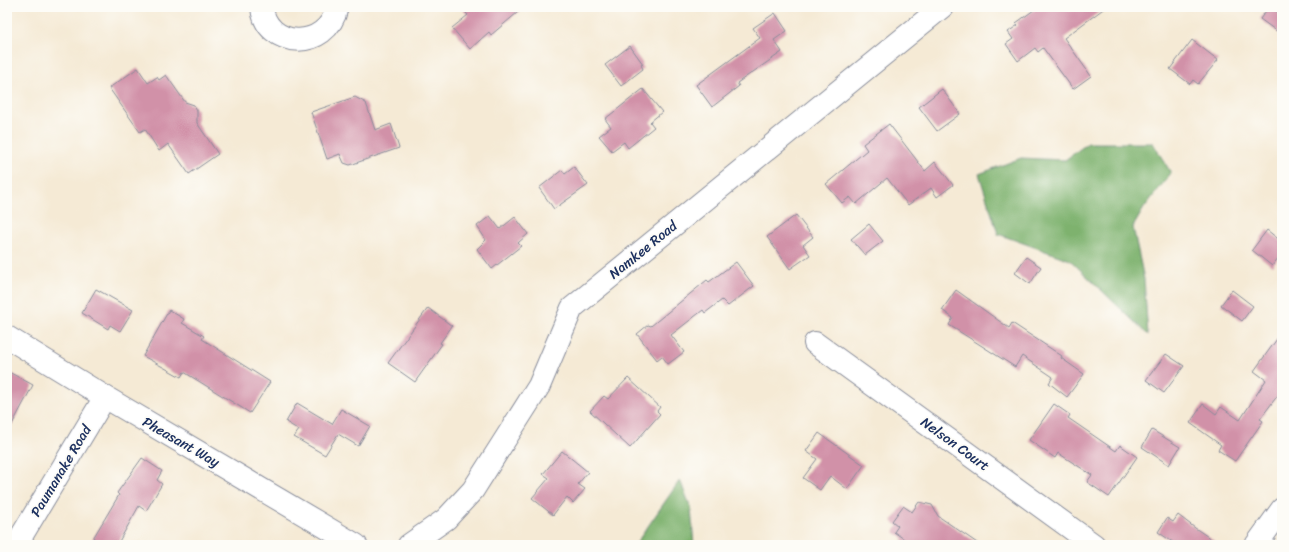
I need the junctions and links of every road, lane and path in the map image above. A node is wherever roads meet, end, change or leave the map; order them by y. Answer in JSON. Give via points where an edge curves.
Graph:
{"nodes":[{"id":1,"x":262,"y":7,"type":"edge"},
{"id":2,"x":337,"y":7,"type":"edge"},
{"id":3,"x":942,"y":7,"type":"edge"},
{"id":4,"x":7,"y":337,"type":"edge"},
{"id":5,"x":815,"y":343,"type":"dead end"},
{"id":6,"x":105,"y":397,"type":"junction"},
{"id":7,"x":1282,"y":509,"type":"edge"},
{"id":8,"x":16,"y":545,"type":"edge"},
{"id":9,"x":356,"y":545,"type":"edge"},
{"id":10,"x":409,"y":545,"type":"edge"},
{"id":11,"x":1094,"y":545,"type":"edge"},
{"id":12,"x":1256,"y":545,"type":"edge"}],
"edges":[{"from":1,"to":2,"type":"street","via":[[267,22],[275,31],[297,40],[309,39],[330,26]]},
{"from":3,"to":10,"type":"street","name":"Namkee Road","via":[[572,308],[539,386],[473,490],[446,519]]},
{"from":4,"to":6,"type":"street","name":"Pheasant Way"},
{"from":5,"to":11,"type":"street","name":"Nelson Court"},
{"from":6,"to":8,"type":"street","name":"Paumanake Road"},
{"from":6,"to":9,"type":"street","name":"Pheasant Way"},
{"from":7,"to":12,"type":"street"}]}
